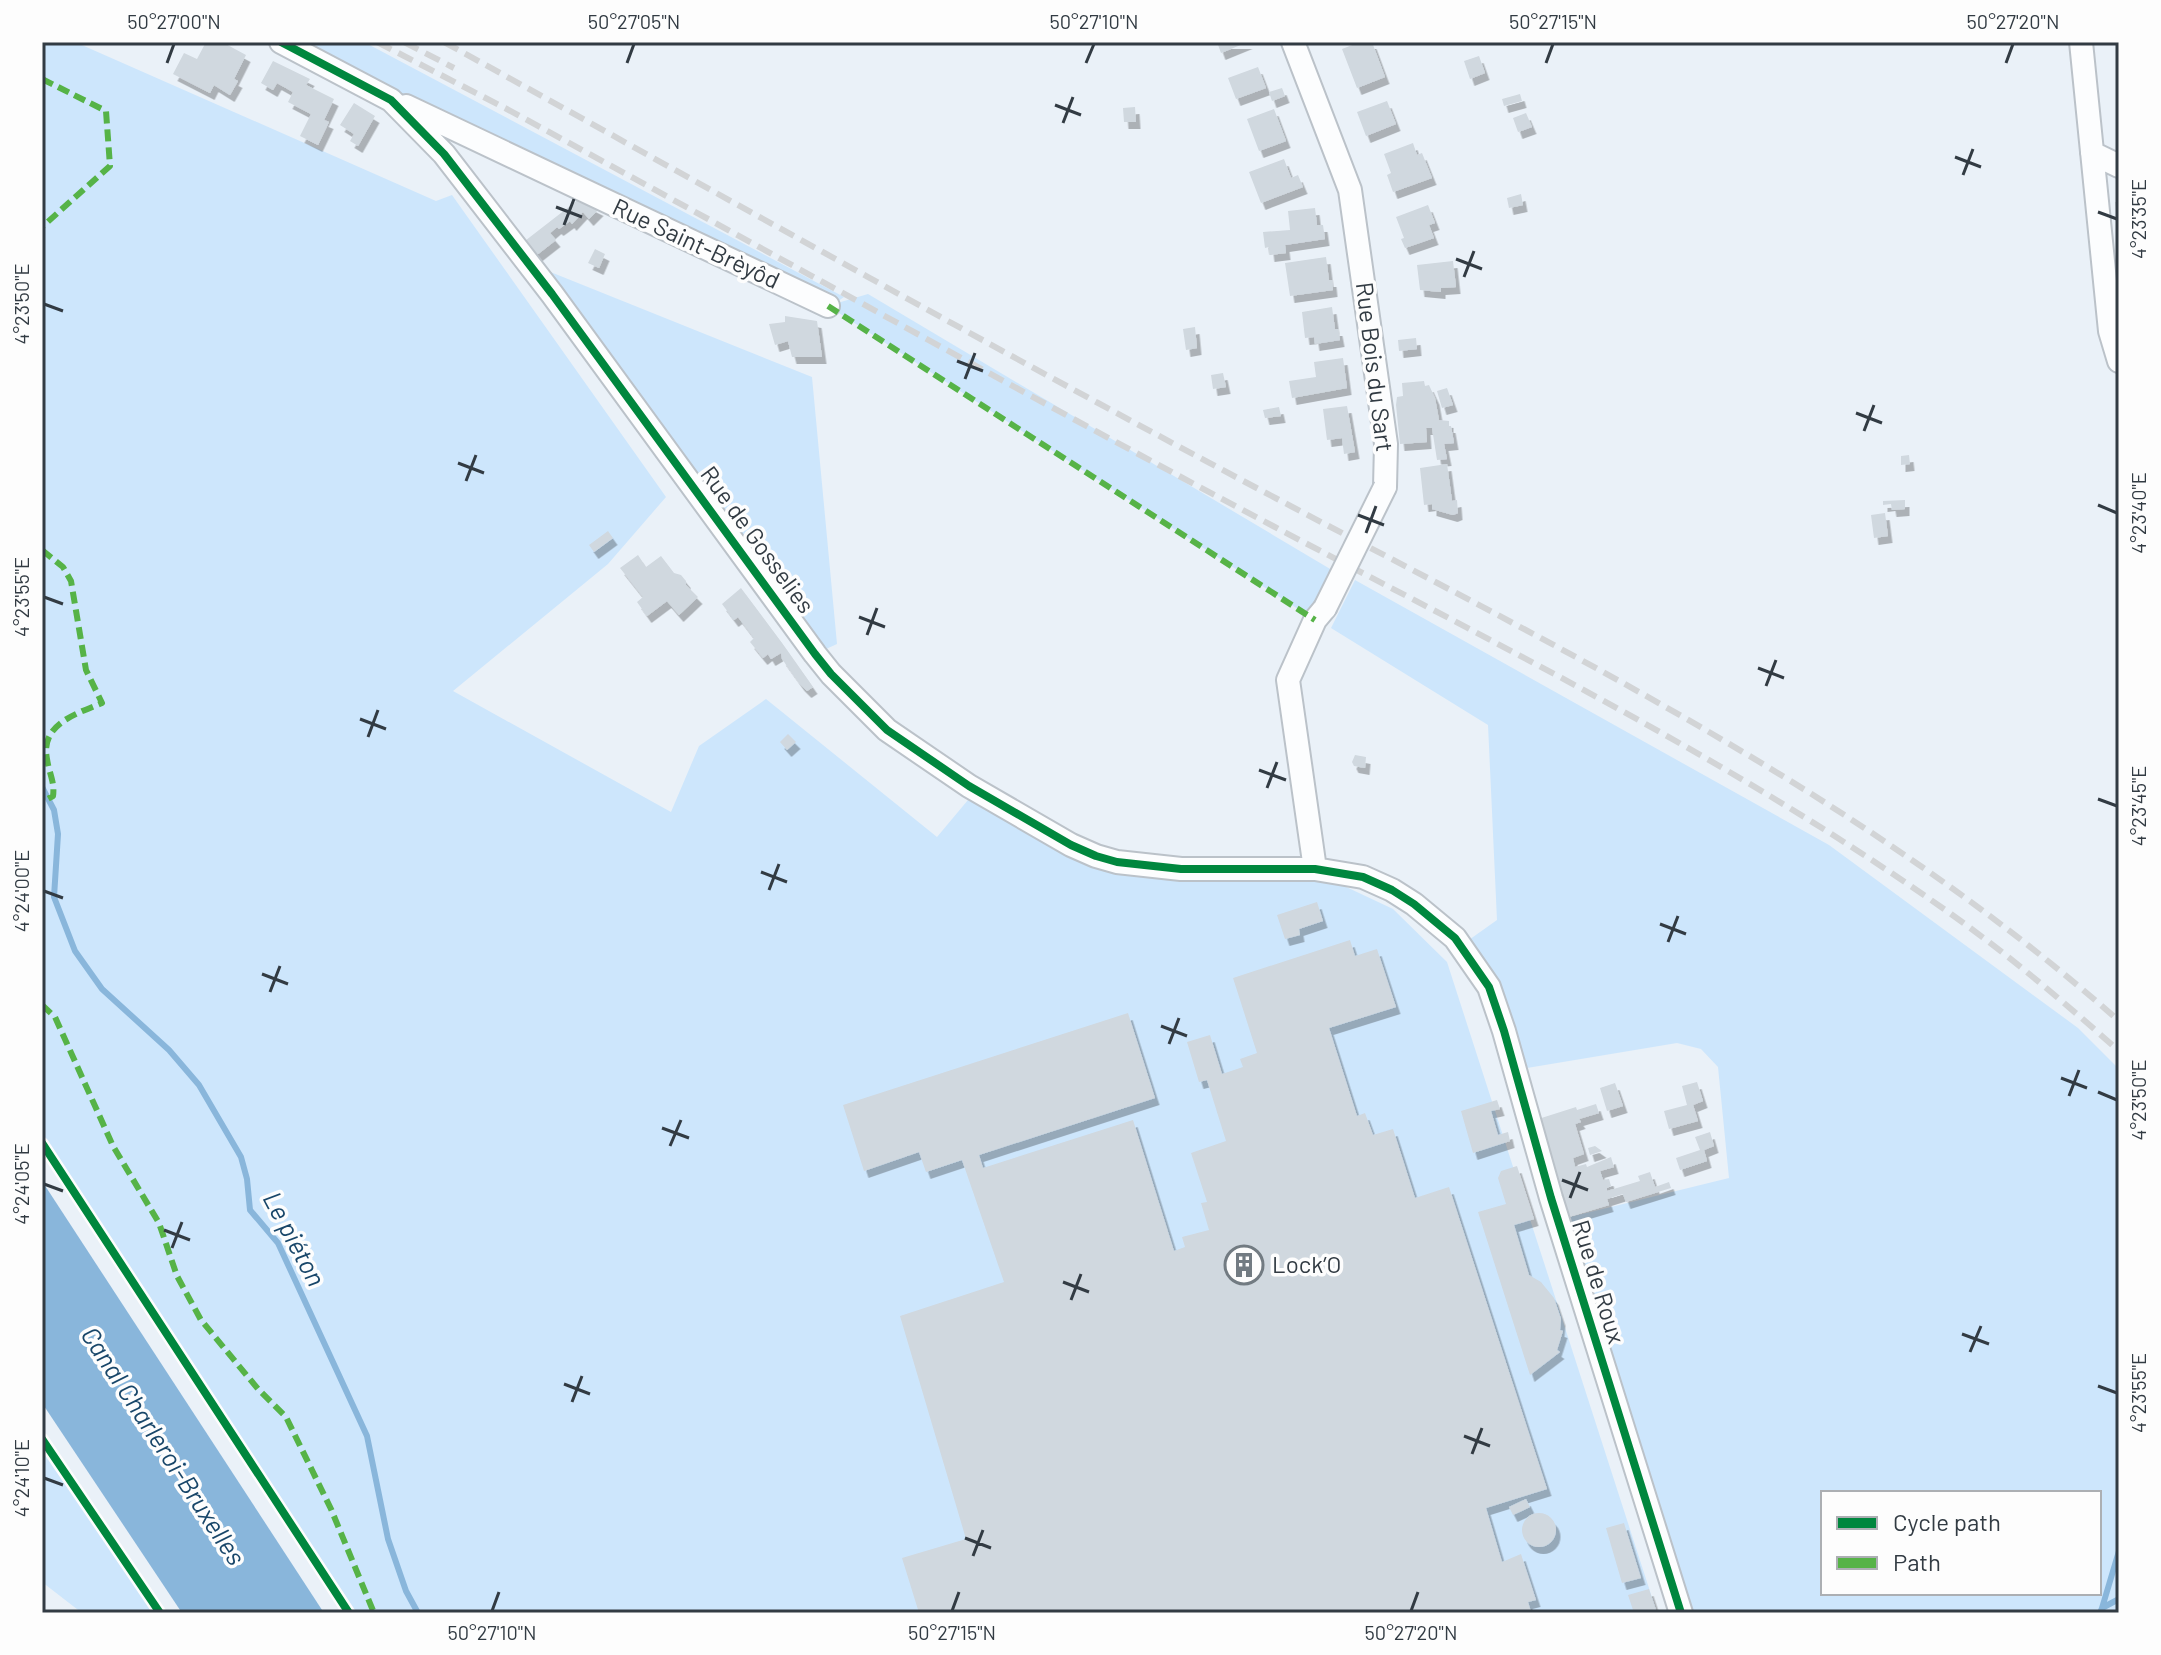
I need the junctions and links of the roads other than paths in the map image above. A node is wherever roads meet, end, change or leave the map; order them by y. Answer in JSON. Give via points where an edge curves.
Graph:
{"nodes":[{"id":1,"x":281,"y":42,"type":"edge"},
{"id":2,"x":1293,"y":42,"type":"edge"},
{"id":3,"x":2081,"y":42,"type":"edge"},
{"id":4,"x":391,"y":100,"type":"junction"},
{"id":5,"x":2092,"y":153,"type":"junction"},
{"id":6,"x":2119,"y":166,"type":"edge"},
{"id":7,"x":828,"y":306,"type":"dead end"},
{"id":8,"x":2119,"y":361,"type":"edge"},
{"id":9,"x":1315,"y":869,"type":"junction"},
{"id":10,"x":1681,"y":1613,"type":"edge"}],
"edges":[{"from":1,"to":4,"type":"street","name":"Rue de Gosselies"},
{"from":2,"to":9,"type":"street","name":"Rue Bois du Sart","bridge":true,"via":[[1350,190],[1386,444],[1385,487],[1288,680]]},
{"from":3,"to":5,"type":"street"},
{"from":4,"to":7,"type":"street","name":"Rue Saint-Brèyôd"},
{"from":4,"to":9,"type":"street","name":"Rue de Gosselies","via":[[469,184],[831,674],[887,730],[969,786],[1096,856],[1181,869]]},
{"from":5,"to":6,"type":"street"},
{"from":5,"to":8,"type":"street","via":[[2110,331]]},
{"from":9,"to":10,"type":"street","name":"Rue de Roux","via":[[1363,877],[1414,904],[1455,938],[1489,987]]}]}
